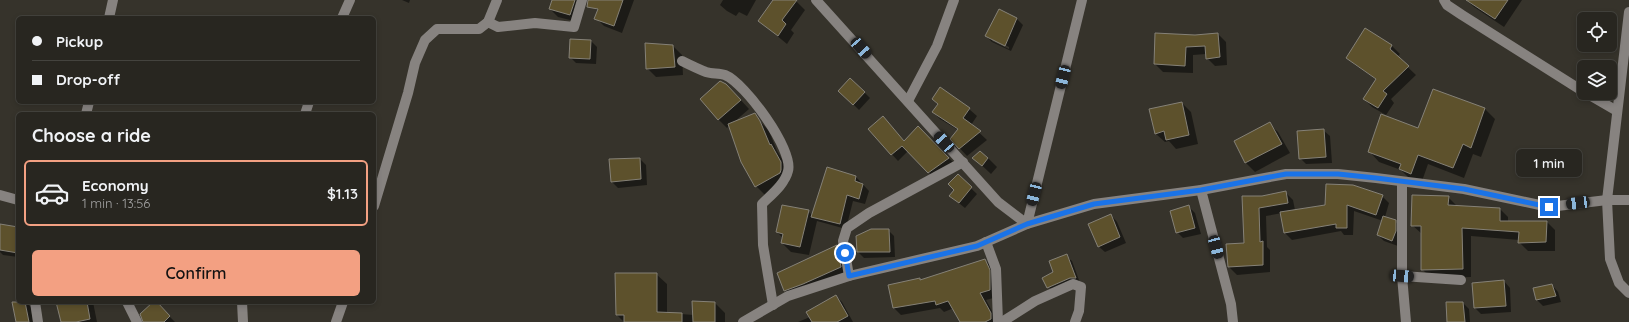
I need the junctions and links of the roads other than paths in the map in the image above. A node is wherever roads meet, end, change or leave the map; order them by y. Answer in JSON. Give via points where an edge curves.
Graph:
{"nodes":[{"id":1,"x":113,"y":0,"type":"edge"},
{"id":2,"x":350,"y":0,"type":"edge"},
{"id":3,"x":497,"y":0,"type":"edge"},
{"id":4,"x":582,"y":0,"type":"edge"},
{"id":5,"x":816,"y":0,"type":"edge"},
{"id":6,"x":954,"y":0,"type":"edge"},
{"id":7,"x":1082,"y":0,"type":"edge"},
{"id":8,"x":1444,"y":0,"type":"edge"},
{"id":9,"x":1629,"y":12,"type":"edge"},
{"id":10,"x":109,"y":16,"type":"edge"},
{"id":11,"x":343,"y":16,"type":"edge"},
{"id":12,"x":488,"y":22,"type":"junction"},
{"id":13,"x":682,"y":61,"type":"dead end"},
{"id":14,"x":1577,"y":87,"type":"edge"},
{"id":15,"x":1598,"y":100,"type":"edge"},
{"id":16,"x":908,"y":101,"type":"junction"},
{"id":17,"x":1617,"y":111,"type":"junction"},
{"id":18,"x":963,"y":162,"type":"junction"},
{"id":19,"x":1402,"y":182,"type":"junction"},
{"id":20,"x":1201,"y":190,"type":"junction"},
{"id":21,"x":0,"y":196,"type":"edge"},
{"id":22,"x":376,"y":199,"type":"edge"},
{"id":23,"x":16,"y":200,"type":"edge"},
{"id":24,"x":1607,"y":200,"type":"junction"},
{"id":25,"x":1629,"y":200,"type":"edge"},
{"id":26,"x":1027,"y":224,"type":"junction"},
{"id":27,"x":986,"y":242,"type":"junction"},
{"id":28,"x":849,"y":276,"type":"junction"},
{"id":29,"x":1402,"y":276,"type":"junction"},
{"id":30,"x":1461,"y":280,"type":"dead end"},
{"id":31,"x":1629,"y":293,"type":"edge"},
{"id":32,"x":35,"y":304,"type":"edge"},
{"id":33,"x":128,"y":304,"type":"edge"},
{"id":34,"x":242,"y":304,"type":"edge"},
{"id":35,"x":342,"y":304,"type":"edge"},
{"id":36,"x":773,"y":305,"type":"junction"},
{"id":37,"x":38,"y":322,"type":"edge"},
{"id":38,"x":137,"y":322,"type":"edge"},
{"id":39,"x":243,"y":322,"type":"edge"},
{"id":40,"x":336,"y":322,"type":"edge"},
{"id":41,"x":743,"y":322,"type":"edge"},
{"id":42,"x":998,"y":322,"type":"edge"},
{"id":43,"x":1002,"y":322,"type":"edge"},
{"id":44,"x":1075,"y":322,"type":"edge"},
{"id":45,"x":1233,"y":322,"type":"edge"},
{"id":46,"x":1406,"y":322,"type":"edge"}],
"edges":[{"from":1,"to":10,"type":"street"},
{"from":2,"to":11,"type":"street"},
{"from":3,"to":12,"type":"street"},
{"from":4,"to":12,"type":"street","via":[[574,27],[535,23],[498,27]]},
{"from":5,"to":16,"type":"street"},
{"from":6,"to":16,"type":"street","via":[[937,46]]},
{"from":7,"to":26,"type":"street"},
{"from":8,"to":14,"type":"street","via":[[1447,6]]},
{"from":9,"to":17,"type":"street"},
{"from":12,"to":22,"type":"street","via":[[479,29],[438,29],[425,40],[415,63]]},
{"from":13,"to":36,"type":"street","via":[[707,73],[725,75],[748,94],[767,117],[787,157],[789,171],[781,184],[762,204],[763,245]]},
{"from":15,"to":17,"type":"street"},
{"from":16,"to":18,"type":"street"},
{"from":17,"to":24,"type":"street"},
{"from":18,"to":26,"type":"street","via":[[998,202]]},
{"from":18,"to":28,"type":"street","via":[[869,213],[847,228],[843,241]]},
{"from":19,"to":20,"type":"street","via":[[1338,174],[1286,174]]},
{"from":19,"to":24,"type":"street","via":[[1464,189],[1549,207]]},
{"from":19,"to":29,"type":"street"},
{"from":20,"to":26,"type":"street","via":[[1094,204]]},
{"from":20,"to":45,"type":"street","via":[[1231,304]]},
{"from":21,"to":23,"type":"street"},
{"from":24,"to":25,"type":"street"},
{"from":24,"to":31,"type":"street","via":[[1610,259],[1619,283]]},
{"from":26,"to":27,"type":"street"},
{"from":27,"to":28,"type":"street"},
{"from":27,"to":42,"type":"street","via":[[996,268]]},
{"from":28,"to":36,"type":"street","via":[[788,296]]},
{"from":29,"to":30,"type":"street"},
{"from":29,"to":46,"type":"street"},
{"from":32,"to":37,"type":"street"},
{"from":33,"to":38,"type":"street"},
{"from":34,"to":39,"type":"street"},
{"from":35,"to":40,"type":"street"},
{"from":36,"to":41,"type":"street"},
{"from":43,"to":44,"type":"street","via":[[1035,301],[1073,284],[1081,287],[1079,311]]}]}
